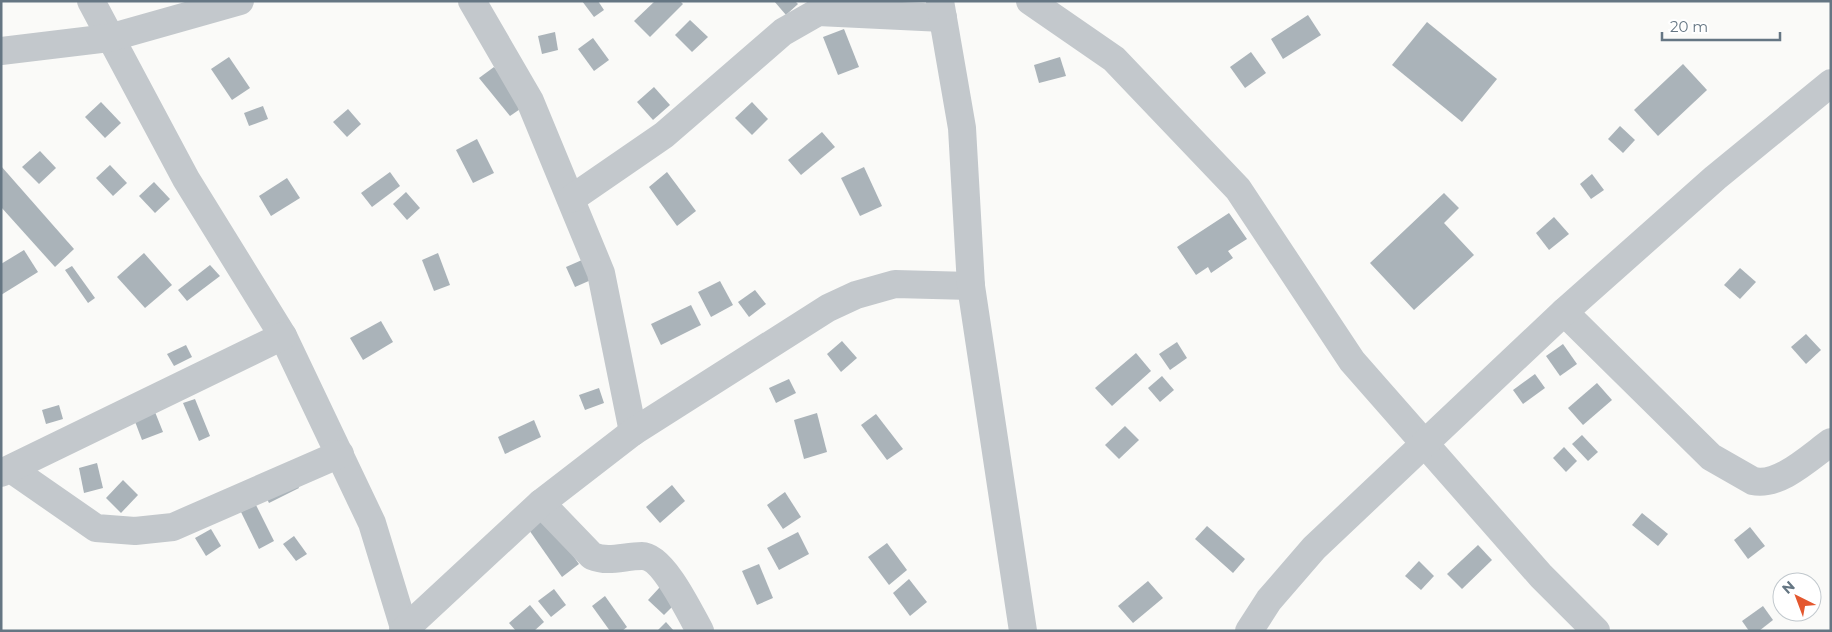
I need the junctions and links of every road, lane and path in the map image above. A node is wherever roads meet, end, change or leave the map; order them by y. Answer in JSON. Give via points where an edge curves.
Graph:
{"nodes":[{"id":1,"x":91,"y":1,"type":"edge"},
{"id":2,"x":240,"y":1,"type":"edge"},
{"id":3,"x":472,"y":1,"type":"edge"},
{"id":4,"x":1030,"y":1,"type":"edge"},
{"id":5,"x":942,"y":10,"type":"edge"},
{"id":6,"x":109,"y":38,"type":"junction"},
{"id":7,"x":1,"y":51,"type":"edge"},
{"id":8,"x":1831,"y":84,"type":"edge"},
{"id":9,"x":572,"y":200,"type":"junction"},
{"id":10,"x":971,"y":286,"type":"junction"},
{"id":11,"x":1564,"y":312,"type":"junction"},
{"id":12,"x":284,"y":336,"type":"junction"},
{"id":13,"x":633,"y":432,"type":"junction"},
{"id":14,"x":1831,"y":442,"type":"edge"},
{"id":15,"x":1425,"y":444,"type":"junction"},
{"id":16,"x":340,"y":454,"type":"junction"},
{"id":17,"x":6,"y":471,"type":"edge"},
{"id":18,"x":541,"y":503,"type":"junction"},
{"id":19,"x":404,"y":630,"type":"edge"},
{"id":20,"x":700,"y":631,"type":"edge"},
{"id":21,"x":1023,"y":631,"type":"edge"},
{"id":22,"x":1249,"y":631,"type":"edge"},
{"id":23,"x":1596,"y":631,"type":"edge"}],
"edges":[{"from":1,"to":6,"type":"street"},
{"from":2,"to":6,"type":"street"},
{"from":3,"to":9,"type":"street","via":[[530,101]]},
{"from":4,"to":15,"type":"street","via":[[1114,59],[1238,189],[1352,361]]},
{"from":5,"to":9,"type":"street","via":[[818,12],[782,32],[664,135]]},
{"from":5,"to":10,"type":"street","via":[[962,128]]},
{"from":6,"to":7,"type":"street"},
{"from":6,"to":12,"type":"street","via":[[186,179]]},
{"from":8,"to":11,"type":"street","via":[[1715,178]]},
{"from":9,"to":13,"type":"street","via":[[601,273]]},
{"from":10,"to":13,"type":"street","via":[[895,284],[856,295],[828,308]]},
{"from":10,"to":21,"type":"street"},
{"from":11,"to":14,"type":"street","via":[[1711,457],[1752,481],[1776,480]]},
{"from":11,"to":15,"type":"street"},
{"from":12,"to":16,"type":"street"},
{"from":12,"to":17,"type":"street"},
{"from":13,"to":18,"type":"street"},
{"from":15,"to":22,"type":"street","via":[[1314,548],[1269,600]]},
{"from":15,"to":23,"type":"street","via":[[1542,576]]},
{"from":16,"to":17,"type":"street","via":[[172,527],[136,531],[96,528]]},
{"from":16,"to":19,"type":"street","via":[[372,523]]},
{"from":18,"to":19,"type":"street"},
{"from":18,"to":20,"type":"street","via":[[592,556],[603,560],[644,556],[661,567]]}]}
